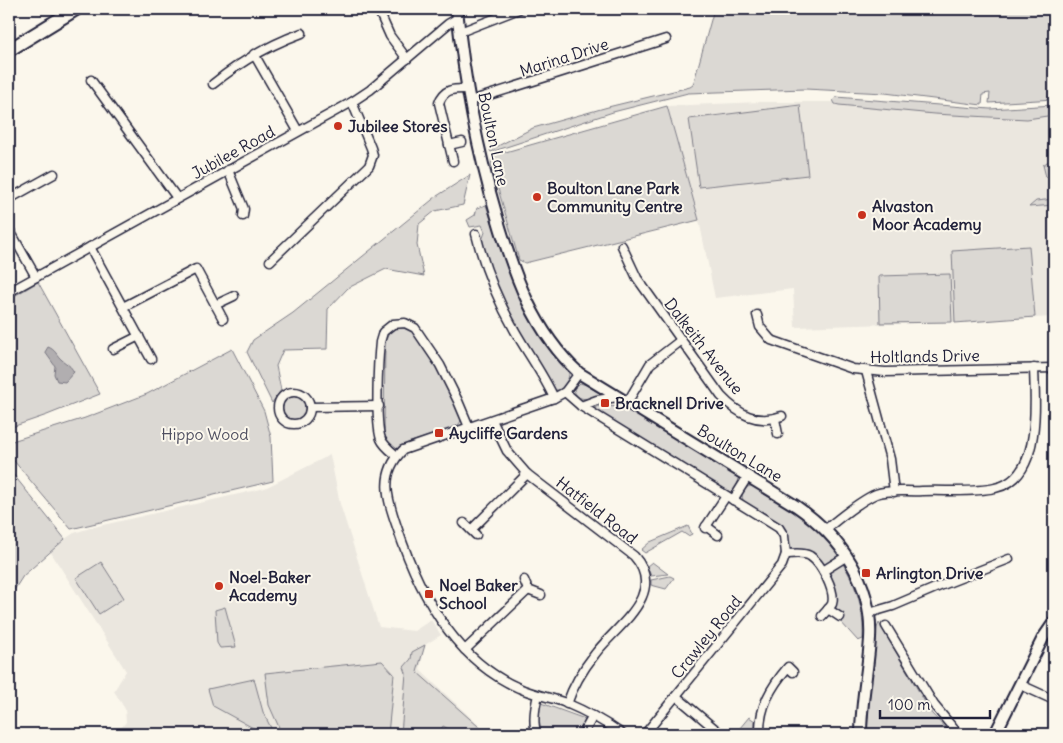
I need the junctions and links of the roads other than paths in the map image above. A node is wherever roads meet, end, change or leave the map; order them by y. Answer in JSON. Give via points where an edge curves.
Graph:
{"nodes":[{"id":1,"x":76,"y":9,"type":"edge"},
{"id":2,"x":378,"y":9,"type":"edge"},
{"id":3,"x":520,"y":9,"type":"edge"},
{"id":4,"x":458,"y":14,"type":"edge"},
{"id":5,"x":460,"y":32,"type":"junction"},
{"id":6,"x":302,"y":33,"type":"dead end"},
{"id":7,"x":666,"y":39,"type":"dead end"},
{"id":8,"x":9,"y":50,"type":"edge"},
{"id":9,"x":254,"y":54,"type":"junction"},
{"id":10,"x":407,"y":59,"type":"junction"},
{"id":11,"x":91,"y":80,"type":"dead end"},
{"id":12,"x":213,"y":84,"type":"dead end"},
{"id":13,"x":468,"y":89,"type":"junction"},
{"id":14,"x":470,"y":101,"type":"junction"},
{"id":15,"x":352,"y":102,"type":"junction"},
{"id":16,"x":298,"y":131,"type":"junction"},
{"id":17,"x":462,"y":142,"type":"dead end"},
{"id":18,"x":449,"y":145,"type":"junction"},
{"id":19,"x":453,"y":161,"type":"dead end"},
{"id":20,"x":228,"y":170,"type":"junction"},
{"id":21,"x":54,"y":174,"type":"dead end"},
{"id":22,"x":177,"y":198,"type":"junction"},
{"id":23,"x":9,"y":199,"type":"edge"},
{"id":24,"x":243,"y":216,"type":"dead end"},
{"id":25,"x":9,"y":229,"type":"edge"},
{"id":26,"x":476,"y":234,"type":"dead end"},
{"id":27,"x":622,"y":246,"type":"dead end"},
{"id":28,"x":90,"y":247,"type":"junction"},
{"id":29,"x":638,"y":261,"type":"dead end"},
{"id":30,"x":270,"y":262,"type":"dead end"},
{"id":31,"x":630,"y":264,"type":"junction"},
{"id":32,"x":36,"y":277,"type":"junction"},
{"id":33,"x":9,"y":292,"type":"edge"},
{"id":34,"x":234,"y":296,"type":"dead end"},
{"id":35,"x":215,"y":305,"type":"junction"},
{"id":36,"x":123,"y":307,"type":"junction"},
{"id":37,"x":757,"y":316,"type":"dead end"},
{"id":38,"x":223,"y":319,"type":"dead end"},
{"id":39,"x":138,"y":336,"type":"junction"},
{"id":40,"x":681,"y":340,"type":"junction"},
{"id":41,"x":113,"y":349,"type":"dead end"},
{"id":42,"x":152,"y":359,"type":"dead end"},
{"id":43,"x":1034,"y":368,"type":"junction"},
{"id":44,"x":1054,"y":368,"type":"edge"},
{"id":45,"x":866,"y":371,"type":"junction"},
{"id":46,"x":579,"y":373,"type":"junction"},
{"id":47,"x":565,"y":392,"type":"junction"},
{"id":48,"x":554,"y":398,"type":"junction"},
{"id":49,"x":622,"y":400,"type":"junction"},
{"id":50,"x":378,"y":406,"type":"junction"},
{"id":51,"x":581,"y":406,"type":"junction"},
{"id":52,"x":310,"y":407,"type":"junction"},
{"id":53,"x":492,"y":420,"type":"junction"},
{"id":54,"x":469,"y":427,"type":"junction"},
{"id":55,"x":778,"y":434,"type":"dead end"},
{"id":56,"x":397,"y":456,"type":"junction"},
{"id":57,"x":527,"y":474,"type":"junction"},
{"id":58,"x":748,"y":476,"type":"junction"},
{"id":59,"x":894,"y":492,"type":"junction"},
{"id":60,"x":729,"y":498,"type":"junction"},
{"id":61,"x":464,"y":523,"type":"dead end"},
{"id":62,"x":826,"y":530,"type":"junction"},
{"id":63,"x":718,"y":535,"type":"dead end"},
{"id":64,"x":786,"y":554,"type":"junction"},
{"id":65,"x":847,"y":556,"type":"junction"},
{"id":66,"x":1009,"y":560,"type":"dead end"},
{"id":67,"x":823,"y":572,"type":"junction"},
{"id":68,"x":524,"y":580,"type":"dead end"},
{"id":69,"x":528,"y":590,"type":"junction"},
{"id":70,"x":541,"y":595,"type":"dead end"},
{"id":71,"x":828,"y":609,"type":"junction"},
{"id":72,"x":869,"y":613,"type":"junction"},
{"id":73,"x":822,"y":616,"type":"dead end"},
{"id":74,"x":840,"y":617,"type":"dead end"},
{"id":75,"x":1054,"y":622,"type":"edge"},
{"id":76,"x":886,"y":626,"type":"dead end"},
{"id":77,"x":465,"y":650,"type":"junction"},
{"id":78,"x":793,"y":672,"type":"dead end"},
{"id":79,"x":1020,"y":685,"type":"junction"},
{"id":80,"x":538,"y":695,"type":"junction"},
{"id":81,"x":676,"y":696,"type":"junction"},
{"id":82,"x":1054,"y":700,"type":"edge"},
{"id":83,"x":567,"y":704,"type":"junction"},
{"id":84,"x":593,"y":716,"type":"junction"},
{"id":85,"x":537,"y":734,"type":"edge"},
{"id":86,"x":583,"y":734,"type":"edge"},
{"id":87,"x":622,"y":734,"type":"edge"},
{"id":88,"x":645,"y":734,"type":"edge"},
{"id":89,"x":721,"y":734,"type":"edge"},
{"id":90,"x":760,"y":734,"type":"edge"},
{"id":91,"x":861,"y":734,"type":"edge"},
{"id":92,"x":958,"y":734,"type":"edge"},
{"id":93,"x":995,"y":734,"type":"edge"}],
"edges":[{"from":1,"to":8,"type":"main road"},
{"from":2,"to":10,"type":"street","via":[[390,36]]},
{"from":3,"to":5,"type":"street"},
{"from":4,"to":5,"type":"street","name":"Boulton Lane"},
{"from":4,"to":10,"type":"street","name":"Jubilee Road"},
{"from":5,"to":13,"type":"street","name":"Boulton Lane"},
{"from":6,"to":9,"type":"street"},
{"from":7,"to":14,"type":"street","name":"Marina Drive"},
{"from":9,"to":12,"type":"street"},
{"from":9,"to":16,"type":"street"},
{"from":10,"to":15,"type":"street","name":"Jubilee Road"},
{"from":11,"to":22,"type":"street"},
{"from":13,"to":14,"type":"street","name":"Boulton Lane"},
{"from":13,"to":18,"type":"street","via":[[448,90],[440,100]]},
{"from":14,"to":46,"type":"street","name":"Boulton Lane","via":[[485,174],[515,275],[543,331]]},
{"from":15,"to":16,"type":"street","name":"Jubilee Road"},
{"from":15,"to":30,"type":"street","via":[[373,155],[369,166]]},
{"from":16,"to":20,"type":"street","name":"Jubilee Road"},
{"from":17,"to":18,"type":"street"},
{"from":18,"to":19,"type":"street"},
{"from":20,"to":22,"type":"street","name":"Jubilee Road"},
{"from":20,"to":24,"type":"street","via":[[244,209]]},
{"from":21,"to":23,"type":"street"},
{"from":22,"to":28,"type":"street","name":"Jubilee Road"},
{"from":25,"to":32,"type":"street"},
{"from":26,"to":48,"type":"street","via":[[506,313]]},
{"from":27,"to":31,"type":"street","name":"Dalkeith Avenue"},
{"from":28,"to":32,"type":"street","name":"Jubilee Road"},
{"from":28,"to":36,"type":"street"},
{"from":29,"to":31,"type":"street"},
{"from":31,"to":40,"type":"street","name":"Dalkeith Avenue","via":[[650,299]]},
{"from":32,"to":33,"type":"street","name":"Jubilee Road"},
{"from":34,"to":35,"type":"street"},
{"from":35,"to":36,"type":"street","via":[[196,269]]},
{"from":35,"to":38,"type":"street"},
{"from":36,"to":39,"type":"street"},
{"from":37,"to":45,"type":"street","name":"Holtlands Drive","via":[[760,327],[772,340],[845,367]]},
{"from":39,"to":41,"type":"street"},
{"from":39,"to":42,"type":"street"},
{"from":40,"to":49,"type":"street","via":[[650,364]]},
{"from":40,"to":55,"type":"street","name":"Dalkeith Avenue","via":[[726,402],[750,417],[761,420],[778,418]]},
{"from":43,"to":44,"type":"street","name":"Holtlands Drive"},
{"from":43,"to":45,"type":"street","name":"Holtlands Drive"},
{"from":43,"to":59,"type":"street","via":[[1034,437],[1012,482],[991,489]]},
{"from":45,"to":59,"type":"street","via":[[890,460]]},
{"from":46,"to":47,"type":"street"},
{"from":46,"to":49,"type":"street","name":"Boulton Lane"},
{"from":47,"to":48,"type":"street"},
{"from":47,"to":51,"type":"street"},
{"from":48,"to":53,"type":"street"},
{"from":49,"to":51,"type":"street","via":[[597,400]]},
{"from":49,"to":58,"type":"street","name":"Boulton Lane"},
{"from":50,"to":52,"type":"street"},
{"from":50,"to":54,"type":"street","via":[[381,337],[386,328],[405,323],[419,332],[440,365]]},
{"from":50,"to":56,"type":"street","via":[[381,439]]},
{"from":51,"to":60,"type":"street"},
{"from":52,"to":52,"type":"street","via":[[306,397],[292,392],[283,396],[278,406],[281,418],[295,424],[304,419]]},
{"from":53,"to":54,"type":"street"},
{"from":53,"to":57,"type":"street","name":"Hatfield Road","via":[[507,451]]},
{"from":54,"to":56,"type":"street","via":[[407,448]]},
{"from":56,"to":77,"type":"street","via":[[387,483],[401,541],[429,601],[444,626]]},
{"from":57,"to":61,"type":"street","via":[[474,532]]},
{"from":57,"to":83,"type":"street","name":"Hatfield Road","via":[[634,556],[644,575],[642,600],[595,654]]},
{"from":58,"to":60,"type":"street"},
{"from":58,"to":62,"type":"street","name":"Boulton Lane","via":[[798,507]]},
{"from":59,"to":62,"type":"street","via":[[875,495]]},
{"from":60,"to":63,"type":"street","via":[[706,527]]},
{"from":60,"to":64,"type":"street","via":[[779,528],[784,536]]},
{"from":62,"to":65,"type":"street","name":"Boulton Lane"},
{"from":64,"to":67,"type":"street","via":[[810,557]]},
{"from":64,"to":81,"type":"street","name":"Crawley Road","via":[[782,565]]},
{"from":65,"to":67,"type":"street"},
{"from":65,"to":72,"type":"street","name":"Boulton Lane","via":[[860,579]]},
{"from":66,"to":72,"type":"street"},
{"from":67,"to":71,"type":"street","via":[[832,592]]},
{"from":68,"to":69,"type":"street"},
{"from":69,"to":70,"type":"street"},
{"from":69,"to":77,"type":"street"},
{"from":71,"to":73,"type":"street"},
{"from":71,"to":74,"type":"street"},
{"from":72,"to":91,"type":"street","name":"Boulton Lane","via":[[870,638]]},
{"from":75,"to":79,"type":"street"},
{"from":76,"to":92,"type":"street","via":[[934,705]]},
{"from":77,"to":80,"type":"street","via":[[493,674],[517,688]]},
{"from":78,"to":90,"type":"street","via":[[788,668],[769,692],[762,712]]},
{"from":79,"to":82,"type":"street"},
{"from":79,"to":93,"type":"street"},
{"from":80,"to":83,"type":"street"},
{"from":80,"to":85,"type":"street","via":[[534,726]]},
{"from":81,"to":88,"type":"street","name":"Crawley Road"},
{"from":81,"to":89,"type":"street"},
{"from":83,"to":84,"type":"street"},
{"from":84,"to":86,"type":"street"},
{"from":84,"to":87,"type":"street"}]}
